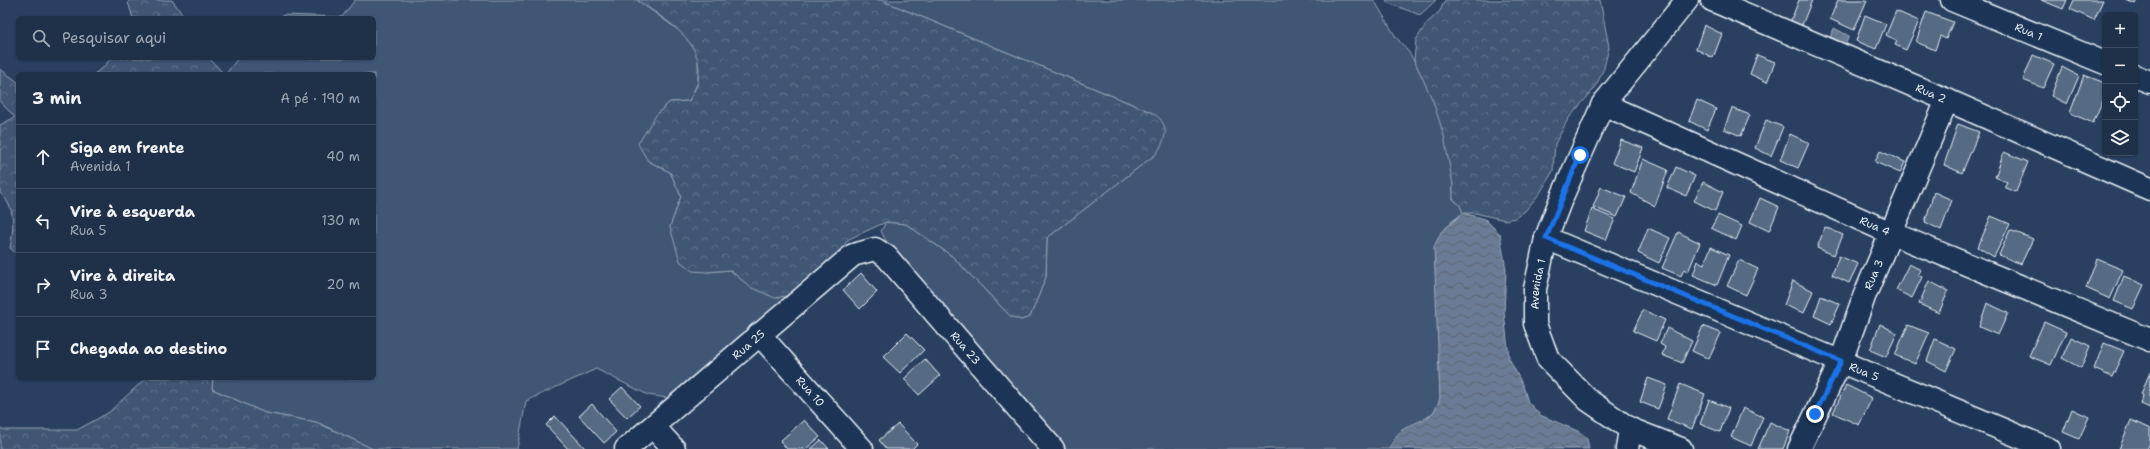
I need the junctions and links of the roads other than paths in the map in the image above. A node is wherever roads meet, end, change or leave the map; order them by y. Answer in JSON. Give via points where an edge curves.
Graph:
{"nodes":[{"id":1,"x":1688,"y":0,"type":"edge"},
{"id":2,"x":1712,"y":0,"type":"edge"},
{"id":3,"x":1952,"y":0,"type":"edge"},
{"id":4,"x":2102,"y":62,"type":"edge"},
{"id":5,"x":2138,"y":77,"type":"edge"},
{"id":6,"x":2150,"y":82,"type":"edge"},
{"id":7,"x":1947,"y":100,"type":"junction"},
{"id":8,"x":1603,"y":104,"type":"junction"},
{"id":9,"x":2150,"y":188,"type":"edge"},
{"id":10,"x":1890,"y":232,"type":"junction"},
{"id":11,"x":1546,"y":238,"type":"junction"},
{"id":12,"x":875,"y":249,"type":"joint"},
{"id":13,"x":759,"y":334,"type":"junction"},
{"id":14,"x":2150,"y":340,"type":"edge"},
{"id":15,"x":1841,"y":361,"type":"junction"},
{"id":16,"x":654,"y":427,"type":"junction"},
{"id":17,"x":1629,"y":439,"type":"edge"},
{"id":18,"x":626,"y":449,"type":"edge"},
{"id":19,"x":674,"y":449,"type":"edge"},
{"id":20,"x":862,"y":449,"type":"edge"},
{"id":21,"x":1053,"y":449,"type":"edge"},
{"id":22,"x":1681,"y":449,"type":"edge"},
{"id":23,"x":1799,"y":449,"type":"edge"},
{"id":24,"x":2049,"y":449,"type":"edge"}],
"edges":[{"from":1,"to":8,"type":"street","name":"Avenida 1"},
{"from":2,"to":7,"type":"street","name":"Rua 2"},
{"from":3,"to":4,"type":"street","name":"Rua 1"},
{"from":5,"to":6,"type":"street"},
{"from":7,"to":9,"type":"street","name":"Rua 2"},
{"from":7,"to":10,"type":"street","name":"Rua 3"},
{"from":8,"to":10,"type":"street","name":"Rua 4"},
{"from":8,"to":11,"type":"street","name":"Avenida 1"},
{"from":10,"to":14,"type":"street","name":"Rua 4"},
{"from":10,"to":15,"type":"street","name":"Rua 3"},
{"from":11,"to":15,"type":"street","name":"Rua 5"},
{"from":11,"to":17,"type":"street","name":"Avenida 1","via":[[1535,289],[1535,324],[1548,359]]},
{"from":12,"to":13,"type":"street","name":"Rua 25","via":[[853,255]]},
{"from":12,"to":21,"type":"street","name":"Rua 23","via":[[886,256]]},
{"from":13,"to":16,"type":"street","name":"Rua 25"},
{"from":13,"to":20,"type":"street","name":"Rua 10"},
{"from":15,"to":23,"type":"street","name":"Rua 3"},
{"from":15,"to":24,"type":"street","name":"Rua 5"},
{"from":16,"to":18,"type":"street","name":"Rua 25"},
{"from":16,"to":19,"type":"street"},
{"from":17,"to":22,"type":"street"}]}
